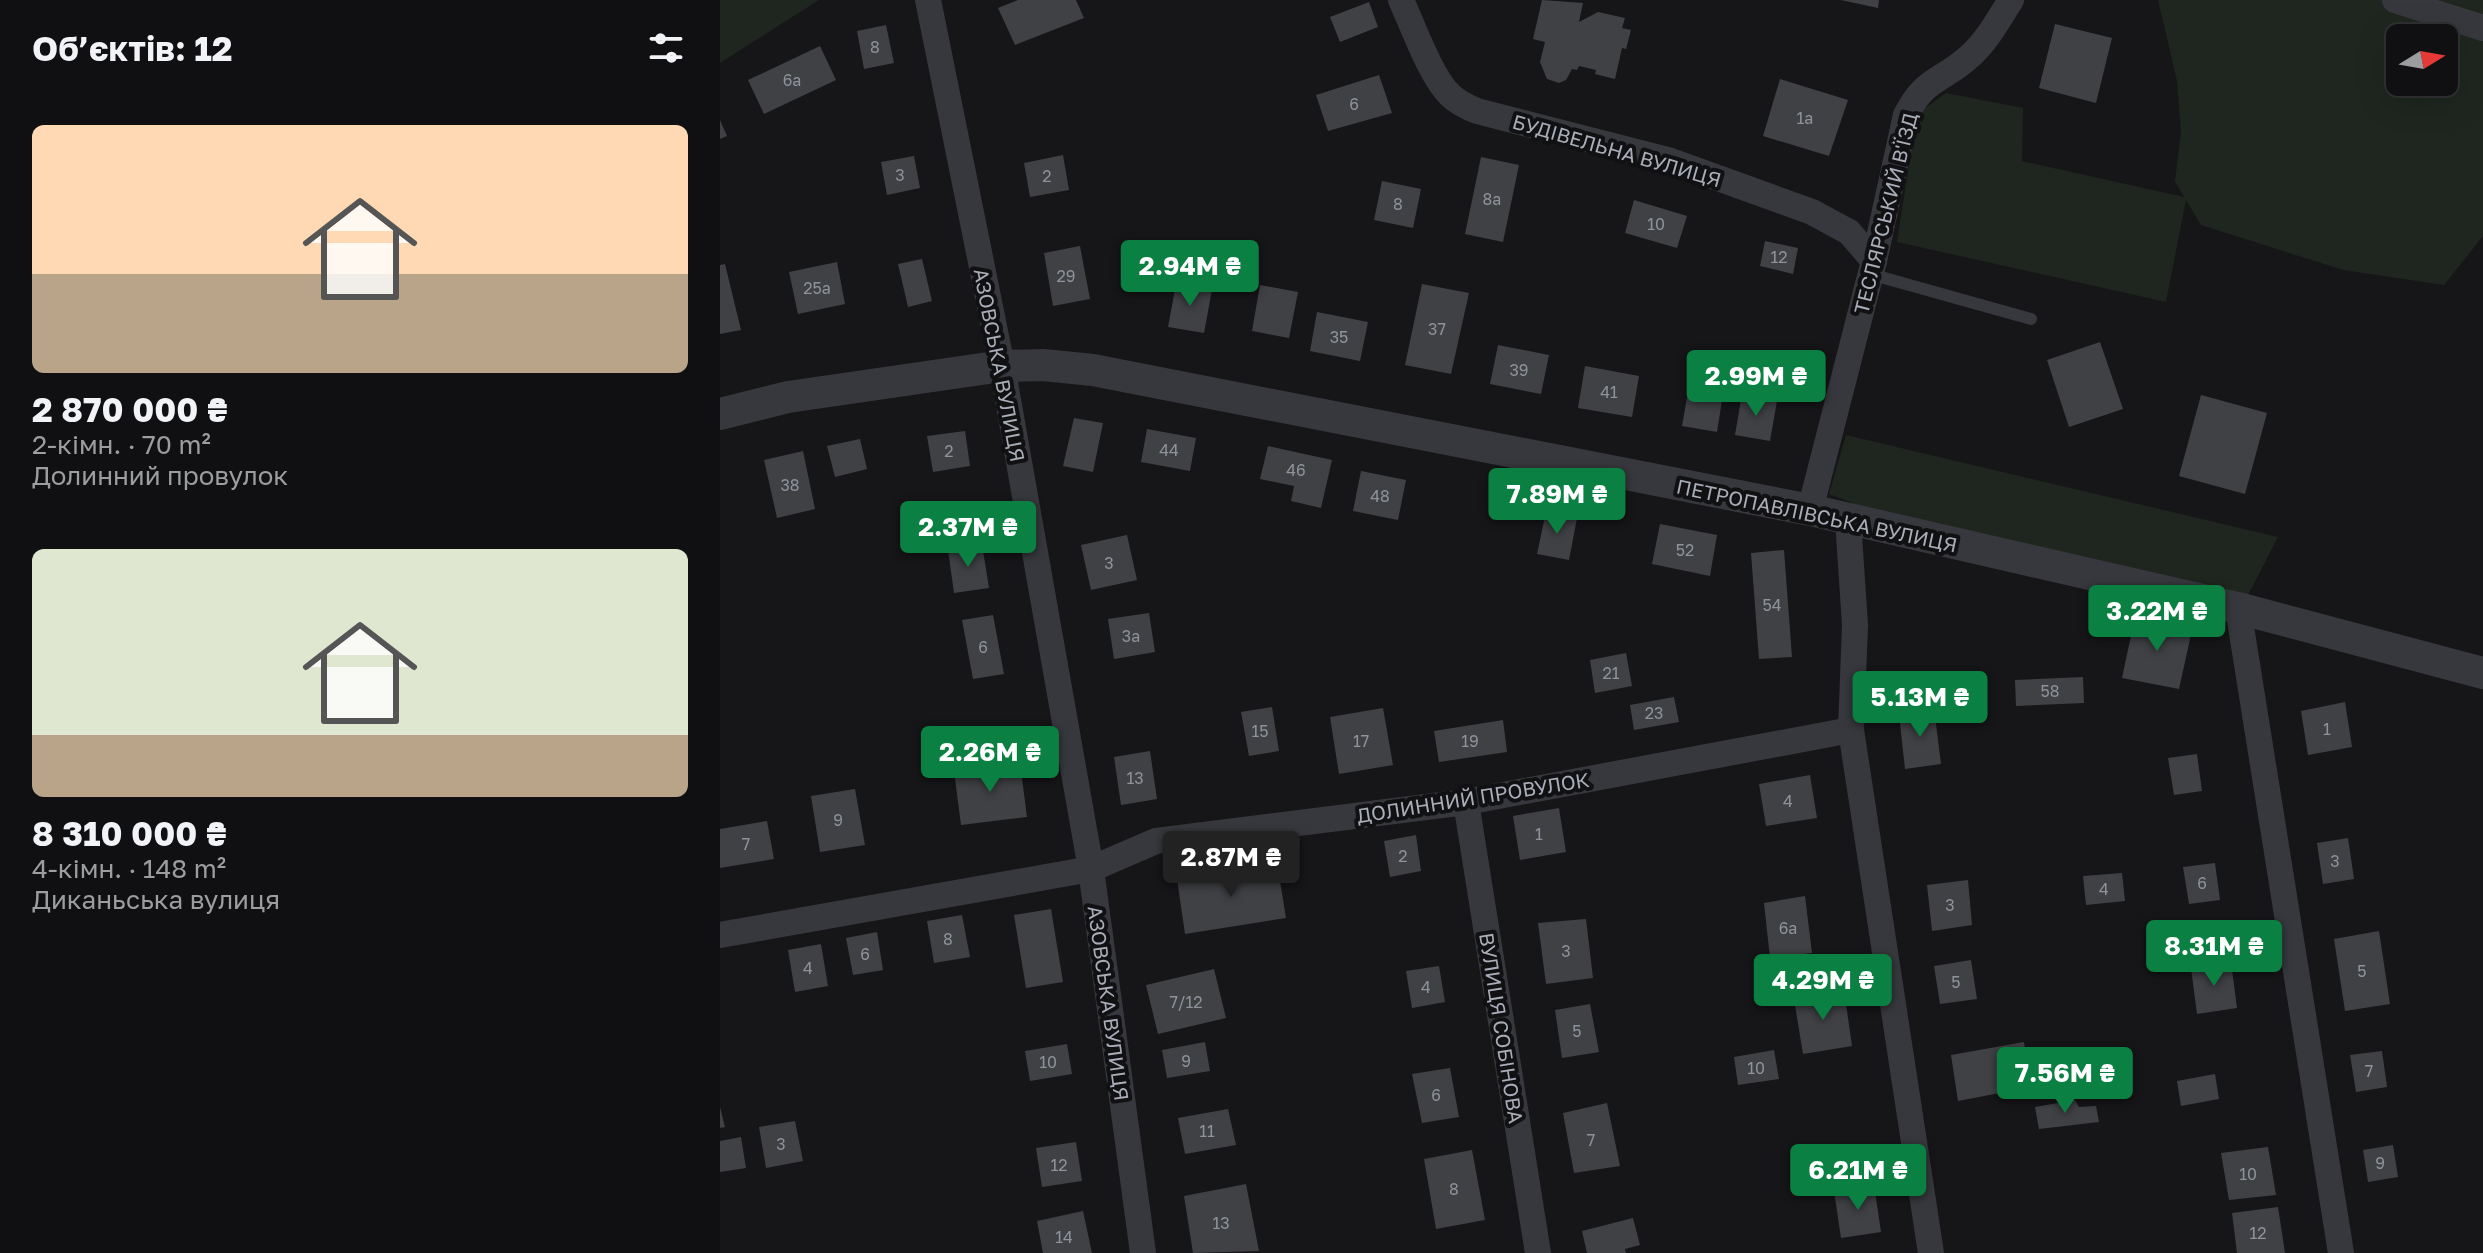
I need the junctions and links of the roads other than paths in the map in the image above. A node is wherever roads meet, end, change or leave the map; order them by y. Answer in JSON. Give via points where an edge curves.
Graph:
{"nodes":[{"id":1,"x":928,"y":0,"type":"edge"},
{"id":2,"x":1401,"y":0,"type":"edge"},
{"id":3,"x":2011,"y":0,"type":"edge"},
{"id":4,"x":2395,"y":0,"type":"edge"},
{"id":5,"x":2483,"y":28,"type":"edge"},
{"id":6,"x":1872,"y":268,"type":"junction"},
{"id":7,"x":2031,"y":319,"type":"dead end"},
{"id":8,"x":1002,"y":366,"type":"junction"},
{"id":9,"x":720,"y":414,"type":"edge"},
{"id":10,"x":1810,"y":510,"type":"junction"},
{"id":11,"x":1848,"y":520,"type":"junction"},
{"id":12,"x":2238,"y":608,"type":"junction"},
{"id":13,"x":2483,"y":673,"type":"edge"},
{"id":14,"x":1851,"y":730,"type":"junction"},
{"id":15,"x":1466,"y":802,"type":"junction"},
{"id":16,"x":1091,"y":869,"type":"junction"},
{"id":17,"x":720,"y":935,"type":"edge"},
{"id":18,"x":1143,"y":1253,"type":"edge"},
{"id":19,"x":1538,"y":1253,"type":"edge"},
{"id":20,"x":1931,"y":1253,"type":"edge"},
{"id":21,"x":2341,"y":1253,"type":"edge"}],
"edges":[{"from":1,"to":8,"type":"street","name":"АЗОВСЬКА ВУЛИЦЯ"},
{"from":2,"to":6,"type":"street","name":"БУДІВЕЛЬНА ВУЛИЦЯ","via":[[1438,79],[1462,104],[1668,160],[1812,212],[1849,232]]},
{"from":3,"to":6,"type":"street","name":"ТЕСЛЯРСЬКИЙ В'ЇЗД","via":[[1983,43],[1926,85],[1906,115]]},
{"from":4,"to":5,"type":"street"},
{"from":6,"to":7,"type":"lane"},
{"from":6,"to":10,"type":"street","name":"ТЕСЛЯРСЬКИЙ В'ЇЗД"},
{"from":8,"to":9,"type":"street","name":"ПЕТРОПАВЛІВСЬКА ВУЛИЦЯ","via":[[788,397]]},
{"from":8,"to":10,"type":"street","name":"ПЕТРОПАВЛІВСЬКА ВУЛИЦЯ","via":[[1093,370]]},
{"from":8,"to":16,"type":"street","name":"АЗОВСЬКА ВУЛИЦЯ"},
{"from":10,"to":11,"type":"street","name":"ПЕТРОПАВЛІВСЬКА ВУЛИЦЯ"},
{"from":11,"to":12,"type":"street","name":"ПЕТРОПАВЛІВСЬКА ВУЛИЦЯ"},
{"from":11,"to":14,"type":"street","via":[[1855,625]]},
{"from":12,"to":13,"type":"street","name":"ПЕТРОПАВЛІВСЬКА ВУЛИЦЯ"},
{"from":12,"to":21,"type":"street"},
{"from":14,"to":15,"type":"street","name":"ДОЛИННИЙ ПРОВУЛОК"},
{"from":14,"to":20,"type":"street"},
{"from":15,"to":16,"type":"street","name":"ДОЛИННИЙ ПРОВУЛОК","via":[[1156,841]]},
{"from":15,"to":19,"type":"street","name":"ВУЛИЦЯ СОБІНОВА"},
{"from":16,"to":17,"type":"street","name":"ДОЛИННИЙ ПРОВУЛОК"},
{"from":16,"to":18,"type":"street","name":"АЗОВСЬКА ВУЛИЦЯ"}]}
